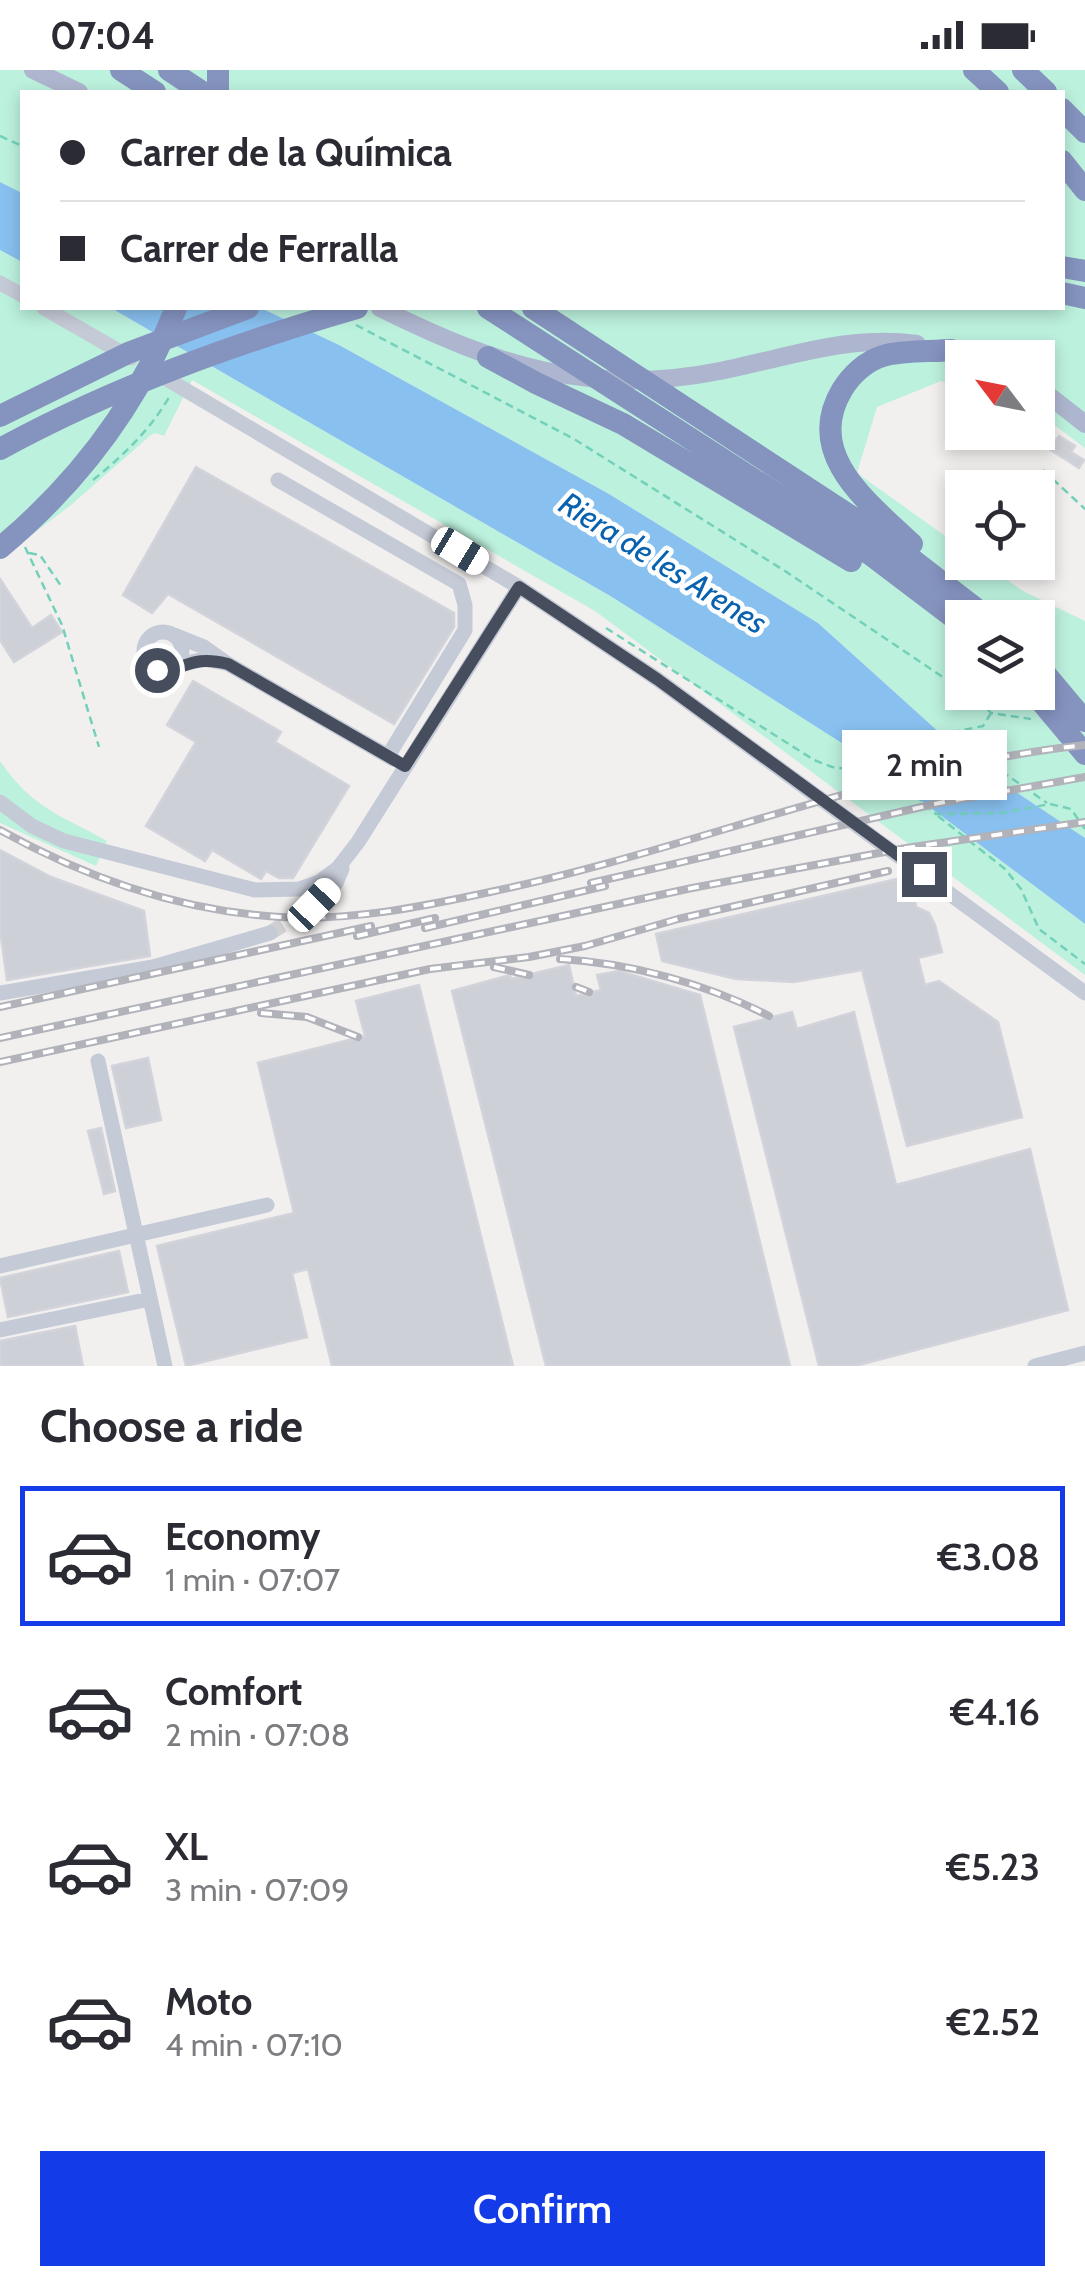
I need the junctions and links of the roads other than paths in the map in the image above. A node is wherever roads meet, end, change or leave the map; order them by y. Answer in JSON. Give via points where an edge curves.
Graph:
{"nodes":[{"id":1,"x":33,"y":70,"type":"edge"},
{"id":2,"x":47,"y":70,"type":"edge"},
{"id":3,"x":122,"y":70,"type":"edge"},
{"id":4,"x":168,"y":70,"type":"edge"},
{"id":5,"x":974,"y":70,"type":"edge"},
{"id":6,"x":1022,"y":70,"type":"edge"},
{"id":7,"x":76,"y":90,"type":"edge"},
{"id":8,"x":77,"y":90,"type":"edge"},
{"id":9,"x":152,"y":90,"type":"edge"},
{"id":10,"x":199,"y":90,"type":"edge"},
{"id":11,"x":996,"y":90,"type":"edge"},
{"id":12,"x":1044,"y":90,"type":"edge"},
{"id":13,"x":1065,"y":112,"type":"edge"},
{"id":14,"x":1085,"y":132,"type":"edge"},
{"id":15,"x":1065,"y":165,"type":"edge"},
{"id":16,"x":1085,"y":190,"type":"edge"},
{"id":17,"x":47,"y":310,"type":"edge"},
{"id":18,"x":175,"y":310,"type":"edge"},
{"id":19,"x":243,"y":310,"type":"edge"},
{"id":20,"x":384,"y":310,"type":"edge"},
{"id":21,"x":491,"y":310,"type":"edge"},
{"id":22,"x":536,"y":310,"type":"edge"},
{"id":23,"x":357,"y":316,"type":"edge"},
{"id":24,"x":945,"y":349,"type":"edge"},
{"id":25,"x":945,"y":351,"type":"edge"},
{"id":26,"x":488,"y":357,"type":"junction"},
{"id":27,"x":1055,"y":400,"type":"edge"},
{"id":28,"x":0,"y":416,"type":"edge"},
{"id":29,"x":1085,"y":424,"type":"edge"},
{"id":30,"x":0,"y":449,"type":"edge"},
{"id":31,"x":278,"y":480,"type":"dead end"},
{"id":32,"x":12,"y":546,"type":"edge"},
{"id":33,"x":519,"y":587,"type":"junction"},
{"id":34,"x":946,"y":599,"type":"junction"},
{"id":35,"x":174,"y":635,"type":"junction"},
{"id":36,"x":228,"y":664,"type":"junction"},
{"id":37,"x":176,"y":666,"type":"junction"},
{"id":38,"x":1055,"y":685,"type":"edge"},
{"id":39,"x":1048,"y":710,"type":"edge"},
{"id":40,"x":1085,"y":721,"type":"edge"},
{"id":41,"x":1085,"y":754,"type":"edge"},
{"id":42,"x":388,"y":756,"type":"junction"},
{"id":43,"x":405,"y":766,"type":"junction"},
{"id":44,"x":0,"y":802,"type":"edge"},
{"id":45,"x":348,"y":857,"type":"junction"},
{"id":46,"x":314,"y":905,"type":"tunnel mouth"},
{"id":47,"x":270,"y":932,"type":"tunnel mouth"},
{"id":48,"x":0,"y":993,"type":"edge"},
{"id":49,"x":1085,"y":993,"type":"edge"},
{"id":50,"x":98,"y":1061,"type":"dead end"},
{"id":51,"x":267,"y":1205,"type":"dead end"},
{"id":52,"x":138,"y":1236,"type":"junction"},
{"id":53,"x":0,"y":1266,"type":"edge"},
{"id":54,"x":150,"y":1299,"type":"junction"},
{"id":55,"x":0,"y":1330,"type":"edge"},
{"id":56,"x":1085,"y":1354,"type":"edge"},
{"id":57,"x":165,"y":1366,"type":"edge"},
{"id":58,"x":1035,"y":1366,"type":"edge"}],
"edges":[{"from":1,"to":7,"type":"main road"},
{"from":2,"to":8,"type":"main road"},
{"from":3,"to":9,"type":"highway"},
{"from":4,"to":10,"type":"highway"},
{"from":5,"to":11,"type":"highway"},
{"from":6,"to":12,"type":"highway"},
{"from":13,"to":14,"type":"highway"},
{"from":15,"to":16,"type":"highway"},
{"from":17,"to":33,"type":"street"},
{"from":18,"to":32,"type":"highway","via":[[108,433]]},
{"from":19,"to":28,"type":"highway","via":[[128,353]]},
{"from":20,"to":26,"type":"main road"},
{"from":21,"to":34,"type":"highway"},
{"from":22,"to":34,"type":"highway","via":[[886,540]]},
{"from":23,"to":30,"type":"highway","via":[[247,341],[137,382]]},
{"from":24,"to":26,"type":"main road","via":[[860,342],[674,378],[616,380]]},
{"from":25,"to":34,"type":"highway","via":[[872,360],[833,406],[830,436],[832,453],[857,491]]},
{"from":26,"to":34,"type":"highway","via":[[623,424],[826,545]]},
{"from":27,"to":29,"type":"main road"},
{"from":31,"to":42,"type":"street","via":[[459,584],[466,630]]},
{"from":33,"to":43,"type":"street"},
{"from":33,"to":49,"type":"street","via":[[657,679]]},
{"from":35,"to":36,"type":"street"},
{"from":35,"to":37,"type":"street","via":[[182,650]]},
{"from":35,"to":37,"type":"street","via":[[155,634],[144,649],[146,662],[157,670]]},
{"from":36,"to":37,"type":"street","via":[[204,659]]},
{"from":36,"to":42,"type":"street"},
{"from":38,"to":40,"type":"highway"},
{"from":39,"to":41,"type":"highway"},
{"from":42,"to":43,"type":"street"},
{"from":43,"to":45,"type":"street"},
{"from":44,"to":45,"type":"street","via":[[64,842],[255,890],[309,886]]},
{"from":45,"to":46,"type":"street"},
{"from":47,"to":48,"type":"street","via":[[153,968]]},
{"from":50,"to":52,"type":"street"},
{"from":51,"to":52,"type":"street"},
{"from":52,"to":53,"type":"street"},
{"from":52,"to":54,"type":"street"},
{"from":54,"to":55,"type":"street"},
{"from":54,"to":57,"type":"street"},
{"from":56,"to":58,"type":"street"}]}
